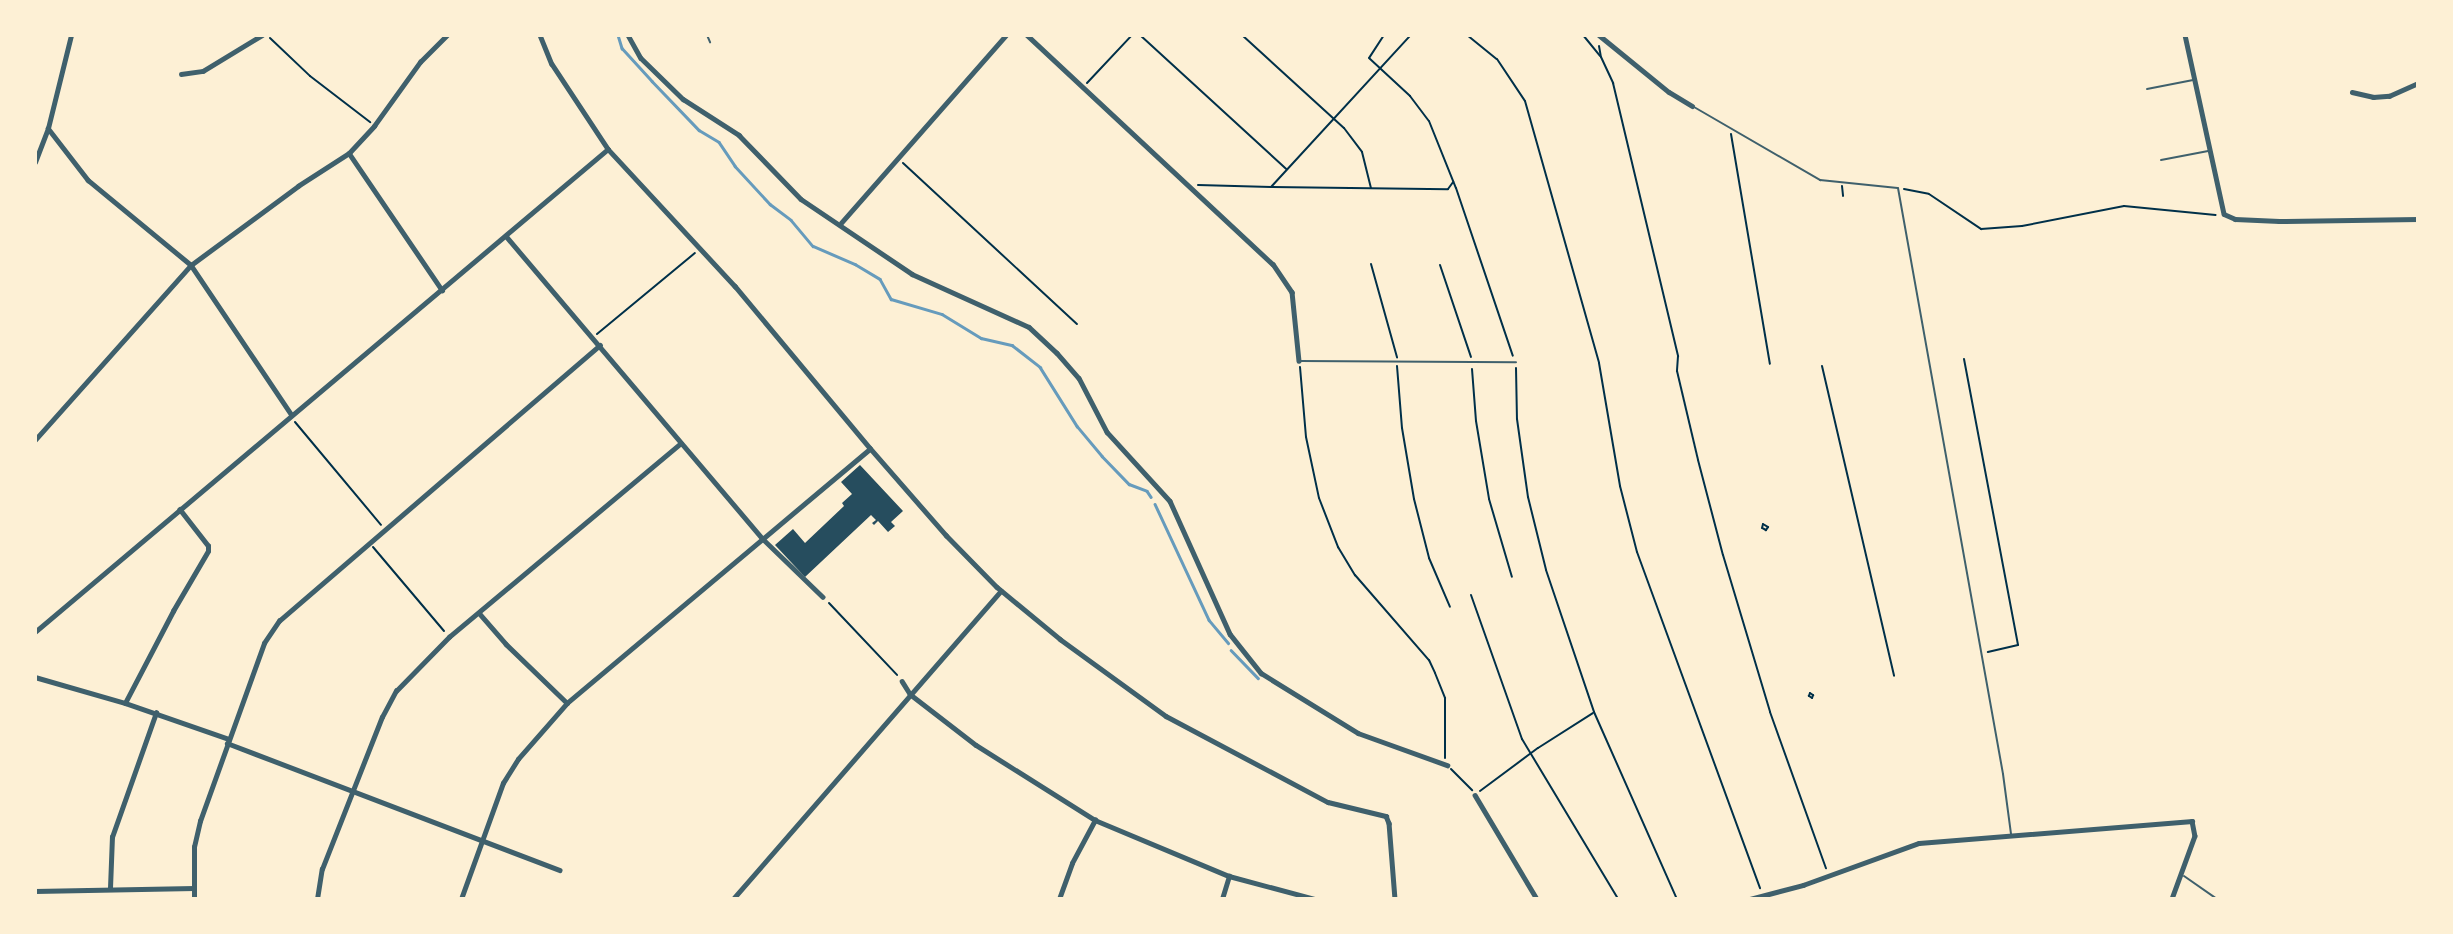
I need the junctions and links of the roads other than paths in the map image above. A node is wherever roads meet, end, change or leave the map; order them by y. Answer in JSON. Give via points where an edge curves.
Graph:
{"nodes":[{"id":1,"x":71,"y":35,"type":"edge"},
{"id":2,"x":264,"y":35,"type":"edge"},
{"id":3,"x":447,"y":35,"type":"edge"},
{"id":4,"x":540,"y":35,"type":"edge"},
{"id":5,"x":628,"y":35,"type":"edge"},
{"id":6,"x":707,"y":35,"type":"edge"},
{"id":7,"x":1006,"y":35,"type":"edge"},
{"id":8,"x":1027,"y":35,"type":"edge"},
{"id":9,"x":1601,"y":35,"type":"edge"},
{"id":10,"x":2185,"y":35,"type":"edge"},
{"id":11,"x":710,"y":42,"type":"dead end"},
{"id":12,"x":181,"y":74,"type":"dead end"},
{"id":13,"x":2194,"y":80,"type":"junction"},
{"id":14,"x":2418,"y":83,"type":"edge"},
{"id":15,"x":2147,"y":89,"type":"dead end"},
{"id":16,"x":2352,"y":92,"type":"dead end"},
{"id":17,"x":1692,"y":106,"type":"joint"},
{"id":18,"x":48,"y":128,"type":"junction"},
{"id":19,"x":608,"y":149,"type":"junction"},
{"id":20,"x":2209,"y":151,"type":"junction"},
{"id":21,"x":349,"y":153,"type":"junction"},
{"id":22,"x":2161,"y":160,"type":"dead end"},
{"id":23,"x":35,"y":162,"type":"edge"},
{"id":24,"x":2418,"y":219,"type":"edge"},
{"id":25,"x":841,"y":223,"type":"junction"},
{"id":26,"x":506,"y":236,"type":"junction"},
{"id":27,"x":191,"y":265,"type":"junction"},
{"id":28,"x":442,"y":290,"type":"junction"},
{"id":29,"x":600,"y":345,"type":"junction"},
{"id":30,"x":1299,"y":361,"type":"joint"},
{"id":31,"x":1516,"y":362,"type":"road end"},
{"id":32,"x":290,"y":415,"type":"junction"},
{"id":33,"x":35,"y":440,"type":"edge"},
{"id":34,"x":681,"y":443,"type":"junction"},
{"id":35,"x":870,"y":448,"type":"junction"},
{"id":36,"x":180,"y":510,"type":"junction"},
{"id":37,"x":763,"y":540,"type":"junction"},
{"id":38,"x":1001,"y":591,"type":"junction"},
{"id":39,"x":823,"y":597,"type":"road end"},
{"id":40,"x":480,"y":614,"type":"junction"},
{"id":41,"x":35,"y":632,"type":"edge"},
{"id":42,"x":35,"y":677,"type":"edge"},
{"id":43,"x":902,"y":681,"type":"road end"},
{"id":44,"x":910,"y":694,"type":"junction"},
{"id":45,"x":125,"y":703,"type":"junction"},
{"id":46,"x":567,"y":703,"type":"junction"},
{"id":47,"x":156,"y":713,"type":"junction"},
{"id":48,"x":228,"y":741,"type":"junction"},
{"id":49,"x":1447,"y":765,"type":"road end"},
{"id":50,"x":352,"y":790,"type":"junction"},
{"id":51,"x":1475,"y":795,"type":"road end"},
{"id":52,"x":1095,"y":820,"type":"junction"},
{"id":53,"x":2011,"y":835,"type":"junction"},
{"id":54,"x":480,"y":839,"type":"junction"},
{"id":55,"x":560,"y":870,"type":"dead end"},
{"id":56,"x":2180,"y":874,"type":"junction"},
{"id":57,"x":1228,"y":876,"type":"junction"},
{"id":58,"x":110,"y":888,"type":"junction"},
{"id":59,"x":194,"y":888,"type":"junction"},
{"id":60,"x":35,"y":891,"type":"edge"},
{"id":61,"x":194,"y":899,"type":"edge"},
{"id":62,"x":317,"y":899,"type":"edge"},
{"id":63,"x":461,"y":899,"type":"edge"},
{"id":64,"x":733,"y":899,"type":"edge"},
{"id":65,"x":1059,"y":899,"type":"edge"},
{"id":66,"x":1222,"y":899,"type":"edge"},
{"id":67,"x":1315,"y":899,"type":"edge"},
{"id":68,"x":1395,"y":899,"type":"edge"},
{"id":69,"x":1537,"y":899,"type":"edge"},
{"id":70,"x":1750,"y":899,"type":"edge"},
{"id":71,"x":2172,"y":899,"type":"edge"},
{"id":72,"x":2217,"y":899,"type":"edge"}],
"edges":[{"from":1,"to":18,"type":"street"},
{"from":2,"to":12,"type":"street","via":[[203,71]]},
{"from":3,"to":21,"type":"street","via":[[420,62]]},
{"from":4,"to":19,"type":"street","via":[[552,64]]},
{"from":5,"to":25,"type":"street","via":[[641,58],[683,99],[739,135],[802,199]]},
{"from":6,"to":11,"type":"lane"},
{"from":7,"to":25,"type":"street"},
{"from":8,"to":30,"type":"street","via":[[1273,264],[1292,292]]},
{"from":9,"to":17,"type":"street"},
{"from":10,"to":13,"type":"street"},
{"from":13,"to":15,"type":"lane"},
{"from":13,"to":20,"type":"street"},
{"from":14,"to":16,"type":"street","via":[[2389,96]]},
{"from":17,"to":53,"type":"lane","via":[[1820,180],[1898,188]]},
{"from":18,"to":23,"type":"street"},
{"from":18,"to":27,"type":"street","via":[[88,180]]},
{"from":19,"to":26,"type":"street"},
{"from":19,"to":35,"type":"street","via":[[701,248]]},
{"from":20,"to":22,"type":"lane"},
{"from":20,"to":24,"type":"street","via":[[2224,214],[2235,219]]},
{"from":21,"to":27,"type":"street"},
{"from":21,"to":28,"type":"street"},
{"from":25,"to":49,"type":"street","via":[[912,274],[1029,327],[1057,353],[1079,378],[1107,432],[1170,501],[1230,634],[1261,673],[1357,733]]},
{"from":26,"to":28,"type":"street"},
{"from":26,"to":29,"type":"street"},
{"from":27,"to":32,"type":"street"},
{"from":27,"to":33,"type":"street"},
{"from":28,"to":32,"type":"street"},
{"from":29,"to":34,"type":"street"},
{"from":29,"to":48,"type":"street","via":[[279,621],[264,643]]},
{"from":30,"to":31,"type":"lane"},
{"from":32,"to":36,"type":"street"},
{"from":34,"to":37,"type":"street"},
{"from":34,"to":40,"type":"street"},
{"from":35,"to":37,"type":"street"},
{"from":35,"to":38,"type":"street"},
{"from":36,"to":41,"type":"street"},
{"from":36,"to":45,"type":"street","via":[[208,551]]},
{"from":37,"to":39,"type":"street"},
{"from":37,"to":46,"type":"street"},
{"from":38,"to":44,"type":"street"},
{"from":38,"to":68,"type":"street","via":[[1166,716],[1328,802],[1386,816]]},
{"from":40,"to":46,"type":"street"},
{"from":40,"to":50,"type":"street","via":[[449,637],[396,691]]},
{"from":42,"to":45,"type":"street"},
{"from":43,"to":44,"type":"street"},
{"from":44,"to":52,"type":"street","via":[[1010,769]]},
{"from":44,"to":64,"type":"street"},
{"from":45,"to":47,"type":"street"},
{"from":46,"to":54,"type":"street","via":[[518,759]]},
{"from":47,"to":48,"type":"street"},
{"from":47,"to":58,"type":"street","via":[[112,837]]},
{"from":48,"to":50,"type":"street"},
{"from":48,"to":59,"type":"street","via":[[200,821],[194,848]]},
{"from":50,"to":54,"type":"street"},
{"from":50,"to":62,"type":"street","via":[[322,869]]},
{"from":51,"to":69,"type":"street"},
{"from":52,"to":57,"type":"street"},
{"from":52,"to":65,"type":"street"},
{"from":53,"to":56,"type":"street","via":[[2192,821],[2195,836]]},
{"from":53,"to":70,"type":"street","via":[[1919,843]]},
{"from":54,"to":55,"type":"street"},
{"from":54,"to":63,"type":"street"},
{"from":56,"to":71,"type":"street"},
{"from":56,"to":72,"type":"lane"},
{"from":57,"to":66,"type":"street"},
{"from":57,"to":67,"type":"street"},
{"from":58,"to":59,"type":"street"},
{"from":58,"to":60,"type":"street"},
{"from":59,"to":61,"type":"street"}]}
